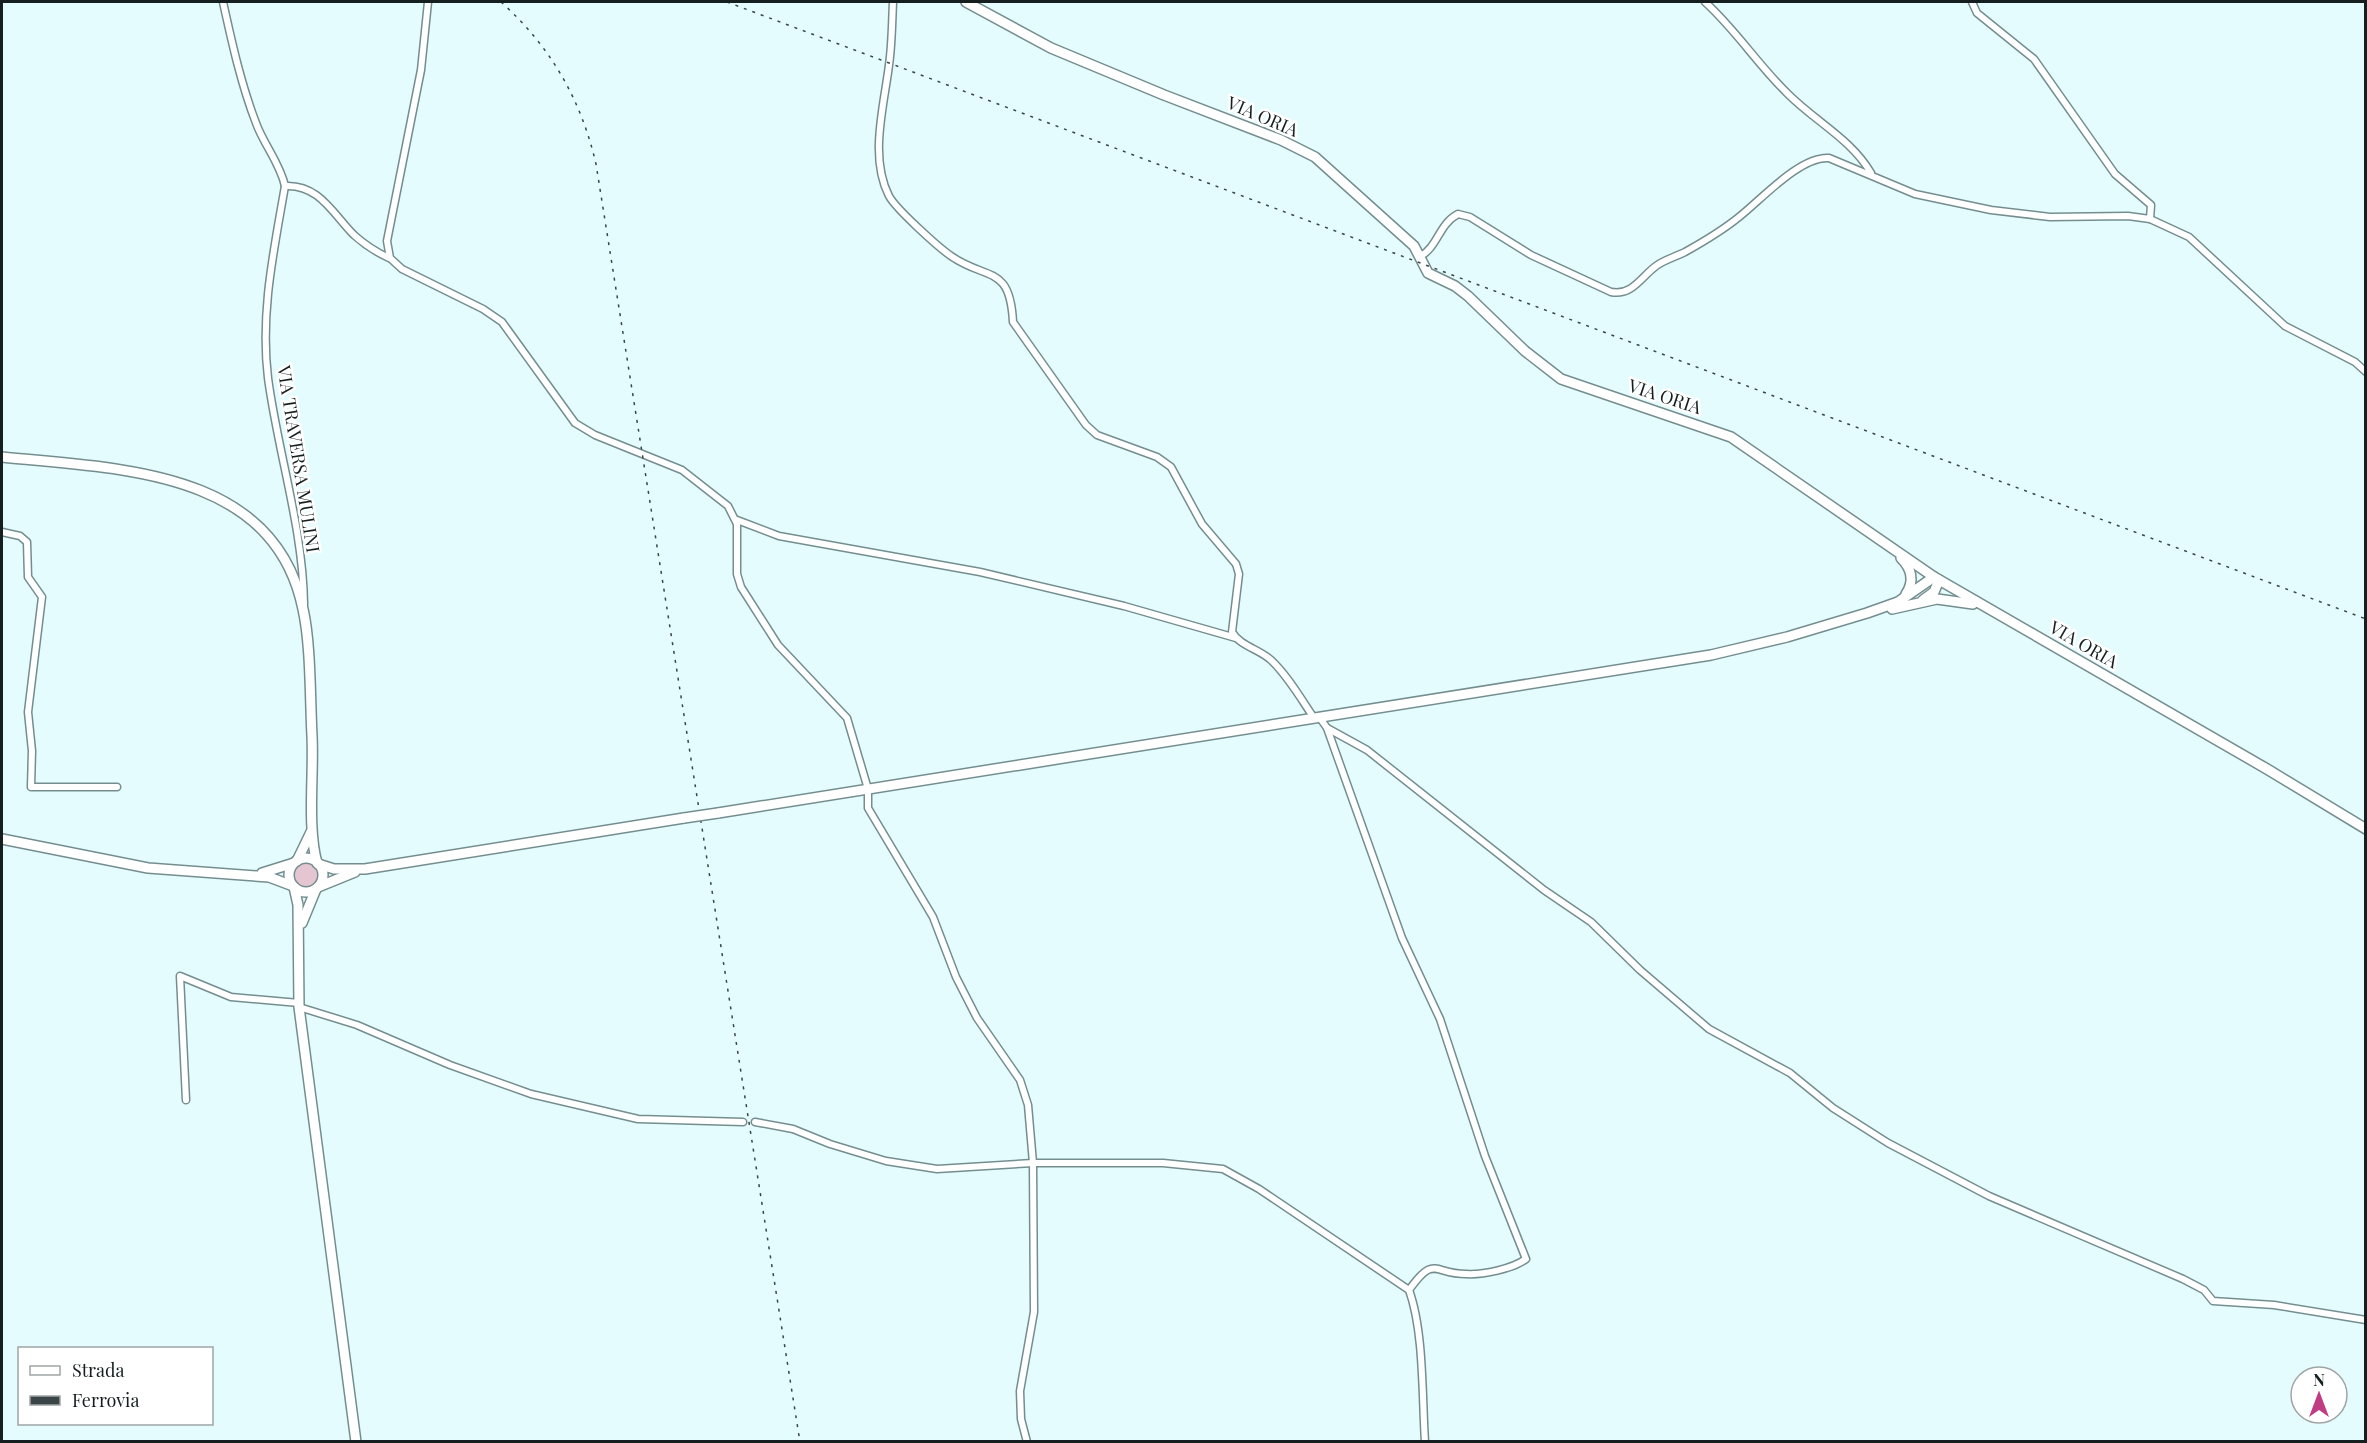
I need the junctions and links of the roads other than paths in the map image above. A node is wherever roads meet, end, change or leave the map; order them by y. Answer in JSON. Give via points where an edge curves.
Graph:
{"nodes":[{"id":1,"x":223,"y":2,"type":"edge"},
{"id":2,"x":428,"y":2,"type":"edge"},
{"id":3,"x":893,"y":2,"type":"edge"},
{"id":4,"x":966,"y":2,"type":"edge"},
{"id":5,"x":1705,"y":2,"type":"edge"},
{"id":6,"x":1972,"y":2,"type":"edge"},
{"id":7,"x":1872,"y":174,"type":"junction"},
{"id":8,"x":285,"y":186,"type":"junction"},
{"id":9,"x":2150,"y":219,"type":"junction"},
{"id":10,"x":1421,"y":256,"type":"junction"},
{"id":11,"x":390,"y":258,"type":"junction"},
{"id":12,"x":2366,"y":372,"type":"edge"},
{"id":13,"x":2,"y":457,"type":"edge"},
{"id":14,"x":737,"y":520,"type":"junction"},
{"id":15,"x":2,"y":532,"type":"edge"},
{"id":16,"x":1893,"y":549,"type":"junction"},
{"id":17,"x":1936,"y":579,"type":"junction"},
{"id":18,"x":1898,"y":602,"type":"junction"},
{"id":19,"x":1921,"y":602,"type":"junction"},
{"id":20,"x":1981,"y":606,"type":"junction"},
{"id":21,"x":304,"y":610,"type":"junction"},
{"id":22,"x":1820,"y":628,"type":"junction"},
{"id":23,"x":1236,"y":638,"type":"junction"},
{"id":24,"x":1317,"y":718,"type":"junction"},
{"id":25,"x":1327,"y":728,"type":"junction"},
{"id":26,"x":117,"y":787,"type":"dead end"},
{"id":27,"x":868,"y":789,"type":"junction"},
{"id":28,"x":313,"y":824,"type":"junction"},
{"id":29,"x":2366,"y":829,"type":"edge"},
{"id":30,"x":2,"y":840,"type":"edge"},
{"id":31,"x":295,"y":862,"type":"junction"},
{"id":32,"x":317,"y":863,"type":"junction"},
{"id":33,"x":364,"y":869,"type":"junction"},
{"id":34,"x":244,"y":875,"type":"junction"},
{"id":35,"x":293,"y":887,"type":"junction"},
{"id":36,"x":317,"y":887,"type":"junction"},
{"id":37,"x":298,"y":937,"type":"junction"},
{"id":38,"x":299,"y":1005,"type":"junction"},
{"id":39,"x":186,"y":1100,"type":"dead end"},
{"id":40,"x":743,"y":1122,"type":"dead end"},
{"id":41,"x":755,"y":1122,"type":"dead end"},
{"id":42,"x":1033,"y":1163,"type":"junction"},
{"id":43,"x":1409,"y":1290,"type":"junction"},
{"id":44,"x":2366,"y":1320,"type":"edge"},
{"id":45,"x":356,"y":1442,"type":"edge"},
{"id":46,"x":1027,"y":1442,"type":"edge"},
{"id":47,"x":1425,"y":1442,"type":"edge"}],
"edges":[{"from":1,"to":8,"type":"street","name":"VIA TRAVERSA MULINI","via":[[244,90],[257,126],[282,171]]},
{"from":2,"to":11,"type":"street","via":[[414,108],[387,241]]},
{"from":3,"to":23,"type":"street","via":[[880,144],[883,178],[890,197],[953,258],[992,273],[1007,288],[1013,322],[1086,425],[1097,435],[1157,457],[1171,467],[1202,524],[1236,564],[1239,574],[1232,632]]},
{"from":4,"to":10,"type":"main road","name":"VIA ORIA","via":[[1052,48],[1315,157],[1392,224]]},
{"from":5,"to":7,"type":"street","via":[[1727,21],[1788,95],[1861,156]]},
{"from":6,"to":9,"type":"street","via":[[1977,13],[2034,59],[2115,174],[2151,204]]},
{"from":7,"to":9,"type":"street","via":[[1915,194],[1992,210],[2050,217]]},
{"from":7,"to":10,"type":"street","via":[[1817,157],[1737,219],[1656,266],[1631,290],[1621,294],[1531,255],[1470,217],[1458,214],[1447,220],[1430,251]]},
{"from":8,"to":11,"type":"street","via":[[307,188],[354,235],[373,251]]},
{"from":8,"to":21,"type":"street","name":"VIA TRAVERSA MULINI","via":[[268,283],[268,375],[293,511]]},
{"from":9,"to":12,"type":"street","via":[[2189,237],[2284,327],[2355,362]]},
{"from":10,"to":16,"type":"main road","name":"VIA ORIA","via":[[1428,273],[1468,296],[1561,379],[1721,432]]},
{"from":11,"to":14,"type":"street","via":[[402,269],[502,322],[575,423],[682,470],[722,500]]},
{"from":13,"to":21,"type":"main road","via":[[111,468],[190,485],[219,497],[265,532],[294,579]]},
{"from":14,"to":23,"type":"street","via":[[779,536],[980,572],[1124,606]]},
{"from":14,"to":27,"type":"street","via":[[737,574],[741,587],[778,645],[847,718]]},
{"from":15,"to":26,"type":"street","via":[[27,542],[28,577],[42,597],[28,712],[31,787]]},
{"from":16,"to":17,"type":"main road","name":"VIA ORIA"},
{"from":16,"to":18,"type":"main road","via":[[1910,570],[1911,580],[1909,591]]},
{"from":17,"to":18,"type":"main road"},
{"from":17,"to":19,"type":"main road","via":[[1934,592]]},
{"from":17,"to":20,"type":"main road","name":"VIA ORIA"},
{"from":18,"to":22,"type":"main road"},
{"from":19,"to":20,"type":"main road","via":[[1949,600]]},
{"from":19,"to":22,"type":"main road"},
{"from":20,"to":29,"type":"main road","name":"VIA ORIA"},
{"from":21,"to":28,"type":"main road","via":[[314,776]]},
{"from":22,"to":24,"type":"main road","via":[[1712,655]]},
{"from":23,"to":24,"type":"street","via":[[1273,662]]},
{"from":24,"to":25,"type":"street"},
{"from":24,"to":27,"type":"main road"},
{"from":25,"to":43,"type":"street","via":[[1402,938],[1440,1019],[1485,1156],[1526,1259],[1517,1265],[1465,1274],[1436,1267],[1426,1270]]},
{"from":25,"to":44,"type":"street","via":[[1367,750],[1544,890],[1591,922],[1709,1029],[1790,1073],[1833,1108],[1888,1143],[1989,1196],[2183,1279],[2204,1290],[2213,1301],[2274,1305]]},
{"from":27,"to":33,"type":"main road","bridge":true},
{"from":27,"to":42,"type":"street","via":[[868,808],[933,917],[977,1018],[1020,1080],[1028,1106]]},
{"from":28,"to":31,"type":"main road","via":[[307,844]]},
{"from":28,"to":32,"type":"main road"},
{"from":30,"to":34,"type":"main road","via":[[148,868]]},
{"from":31,"to":32,"type":"main road","via":[[307,859]]},
{"from":31,"to":34,"type":"main road","via":[[269,872]]},
{"from":31,"to":35,"type":"main road","via":[[289,873]]},
{"from":32,"to":33,"type":"main road","via":[[334,869]]},
{"from":32,"to":36,"type":"main road","via":[[322,875]]},
{"from":33,"to":36,"type":"main road"},
{"from":34,"to":35,"type":"main road","via":[[278,879]]},
{"from":35,"to":36,"type":"main road","via":[[305,892]]},
{"from":35,"to":37,"type":"main road","via":[[298,905]]},
{"from":36,"to":37,"type":"main road"},
{"from":37,"to":38,"type":"main road"},
{"from":38,"to":39,"type":"street","via":[[231,997],[180,976]]},
{"from":38,"to":40,"type":"street","via":[[531,1094],[638,1119]]},
{"from":38,"to":45,"type":"main road"},
{"from":41,"to":42,"type":"street","via":[[793,1129],[886,1161],[937,1168]]},
{"from":42,"to":43,"type":"street","via":[[1163,1163],[1223,1169]]},
{"from":42,"to":46,"type":"street","via":[[1034,1312],[1020,1390]]},
{"from":43,"to":47,"type":"street","via":[[1416,1316]]}]}
